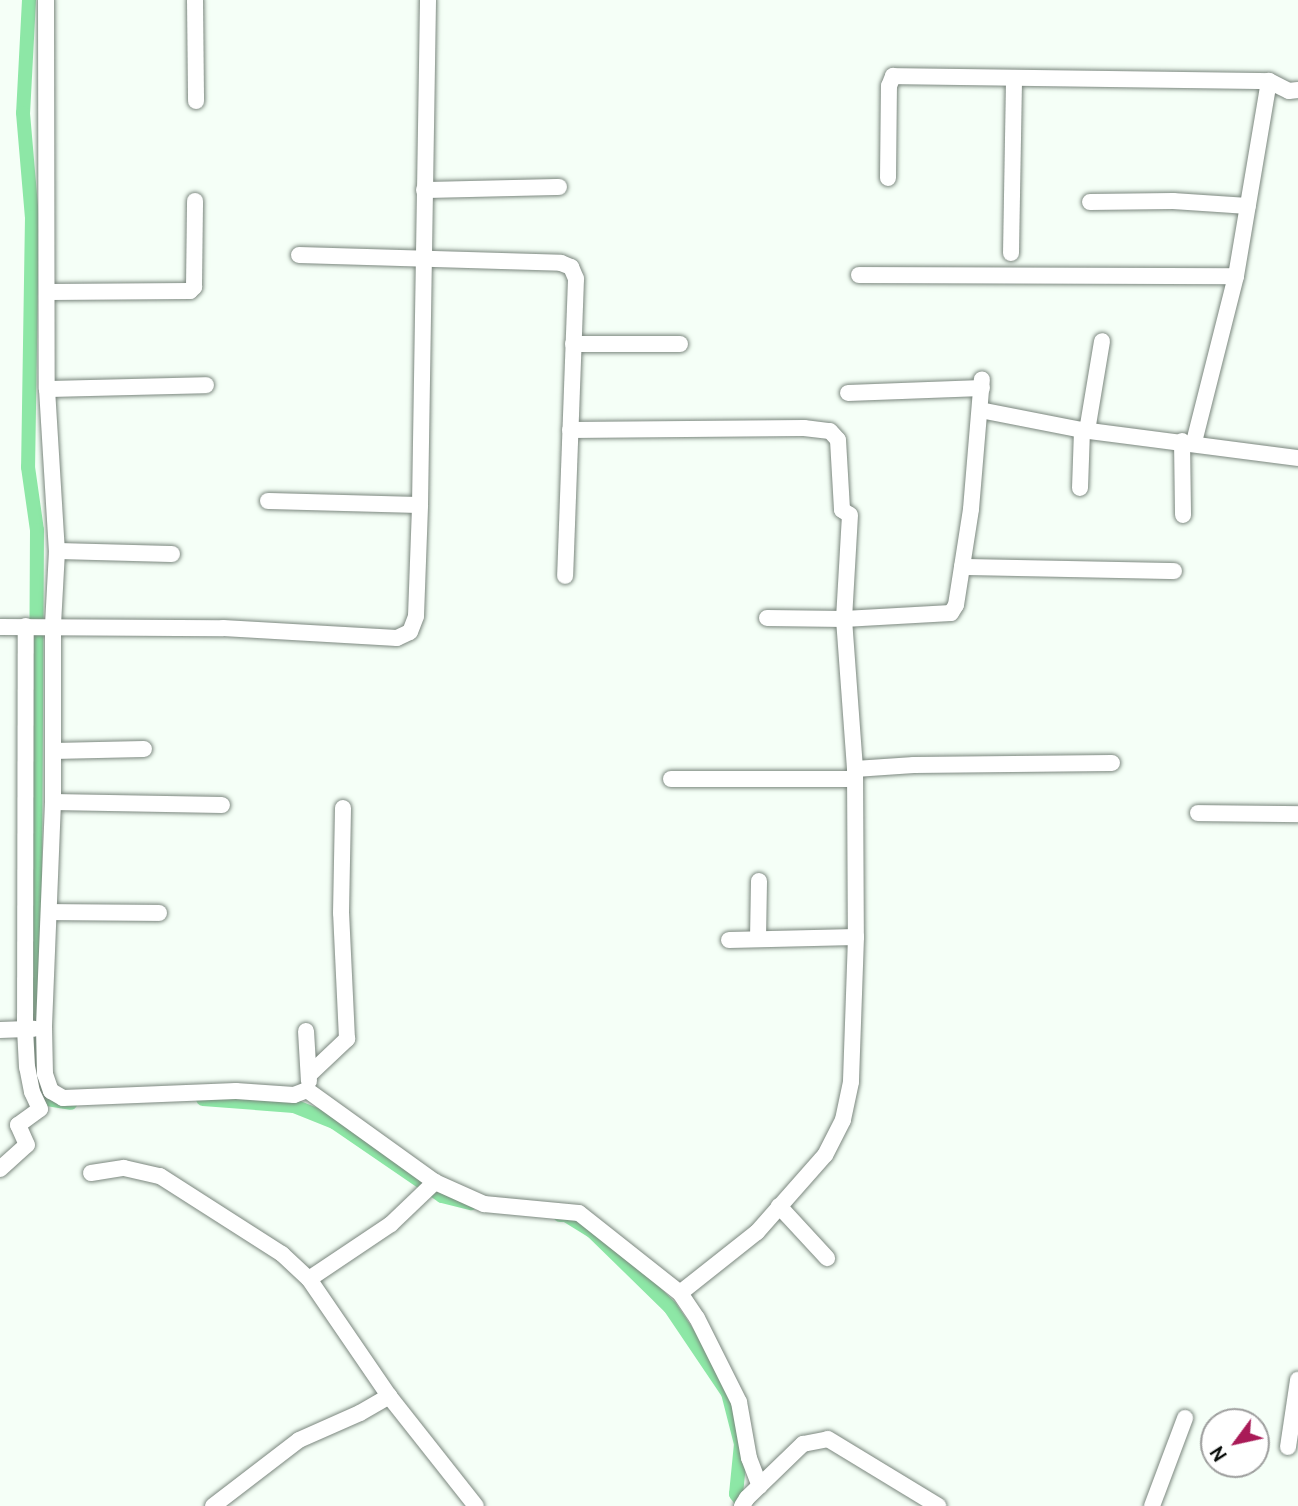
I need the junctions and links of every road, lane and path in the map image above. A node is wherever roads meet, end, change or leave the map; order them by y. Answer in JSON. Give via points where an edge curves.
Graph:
{"nodes":[{"id":1,"x":46,"y":0,"type":"edge"},
{"id":2,"x":195,"y":0,"type":"edge"},
{"id":3,"x":428,"y":0,"type":"edge"},
{"id":4,"x":1014,"y":80,"type":"junction"},
{"id":5,"x":1269,"y":81,"type":"junction"},
{"id":6,"x":1298,"y":90,"type":"edge"},
{"id":7,"x":196,"y":102,"type":"dead end"},
{"id":8,"x":888,"y":178,"type":"dead end"},
{"id":9,"x":559,"y":187,"type":"dead end"},
{"id":10,"x":424,"y":190,"type":"junction"},
{"id":11,"x":195,"y":201,"type":"dead end"},
{"id":12,"x":1090,"y":202,"type":"dead end"},
{"id":13,"x":1248,"y":206,"type":"junction"},
{"id":14,"x":1012,"y":253,"type":"dead end"},
{"id":15,"x":299,"y":255,"type":"dead end"},
{"id":16,"x":424,"y":259,"type":"junction"},
{"id":17,"x":859,"y":275,"type":"dead end"},
{"id":18,"x":1236,"y":276,"type":"junction"},
{"id":19,"x":49,"y":292,"type":"junction"},
{"id":20,"x":1102,"y":341,"type":"dead end"},
{"id":21,"x":573,"y":344,"type":"junction"},
{"id":22,"x":680,"y":344,"type":"dead end"},
{"id":23,"x":206,"y":385,"type":"dead end"},
{"id":24,"x":47,"y":389,"type":"junction"},
{"id":25,"x":848,"y":393,"type":"dead end"},
{"id":26,"x":980,"y":410,"type":"junction"},
{"id":27,"x":569,"y":430,"type":"junction"},
{"id":28,"x":1085,"y":431,"type":"junction"},
{"id":29,"x":1188,"y":442,"type":"junction"},
{"id":30,"x":1298,"y":458,"type":"edge"},
{"id":31,"x":1080,"y":488,"type":"dead end"},
{"id":32,"x":268,"y":501,"type":"dead end"},
{"id":33,"x":420,"y":505,"type":"junction"},
{"id":34,"x":1183,"y":515,"type":"dead end"},
{"id":35,"x":57,"y":551,"type":"junction"},
{"id":36,"x":172,"y":554,"type":"dead end"},
{"id":37,"x":962,"y":567,"type":"junction"},
{"id":38,"x":1174,"y":571,"type":"dead end"},
{"id":39,"x":565,"y":576,"type":"dead end"},
{"id":40,"x":767,"y":618,"type":"dead end"},
{"id":41,"x":844,"y":619,"type":"junction"},
{"id":42,"x":49,"y":625,"type":"junction"},
{"id":43,"x":26,"y":626,"type":"junction"},
{"id":44,"x":0,"y":627,"type":"edge"},
{"id":45,"x":144,"y":749,"type":"dead end"},
{"id":46,"x":53,"y":751,"type":"junction"},
{"id":47,"x":1112,"y":763,"type":"dead end"},
{"id":48,"x":855,"y":774,"type":"junction"},
{"id":49,"x":671,"y":779,"type":"dead end"},
{"id":50,"x":53,"y":802,"type":"junction"},
{"id":51,"x":222,"y":804,"type":"dead end"},
{"id":52,"x":342,"y":808,"type":"dead end"},
{"id":53,"x":1198,"y":813,"type":"dead end"},
{"id":54,"x":1298,"y":814,"type":"edge"},
{"id":55,"x":759,"y":881,"type":"dead end"},
{"id":56,"x":50,"y":912,"type":"junction"},
{"id":57,"x":159,"y":913,"type":"dead end"},
{"id":58,"x":856,"y":937,"type":"junction"},
{"id":59,"x":758,"y":939,"type":"junction"},
{"id":60,"x":729,"y":940,"type":"dead end"},
{"id":61,"x":35,"y":1028,"type":"junction"},
{"id":62,"x":0,"y":1030,"type":"edge"},
{"id":63,"x":306,"y":1031,"type":"dead end"},
{"id":64,"x":311,"y":1073,"type":"junction"},
{"id":65,"x":307,"y":1090,"type":"junction"},
{"id":66,"x":0,"y":1169,"type":"edge"},
{"id":67,"x":91,"y":1173,"type":"dead end"},
{"id":68,"x":430,"y":1187,"type":"junction"},
{"id":69,"x":779,"y":1206,"type":"junction"},
{"id":70,"x":827,"y":1258,"type":"dead end"},
{"id":71,"x":309,"y":1279,"type":"junction"},
{"id":72,"x":680,"y":1293,"type":"junction"},
{"id":73,"x":1298,"y":1380,"type":"edge"},
{"id":74,"x":389,"y":1396,"type":"junction"},
{"id":75,"x":1185,"y":1418,"type":"dead end"},
{"id":76,"x":1288,"y":1447,"type":"dead end"},
{"id":77,"x":760,"y":1486,"type":"junction"},
{"id":78,"x":744,"y":1502,"type":"edge"},
{"id":79,"x":213,"y":1506,"type":"edge"},
{"id":80,"x":476,"y":1506,"type":"edge"},
{"id":81,"x":938,"y":1506,"type":"edge"},
{"id":82,"x":1152,"y":1506,"type":"edge"}],
"edges":[{"from":1,"to":19,"type":"street"},
{"from":2,"to":7,"type":"street"},
{"from":3,"to":10,"type":"street"},
{"from":4,"to":5,"type":"street"},
{"from":4,"to":8,"type":"street","via":[[892,76],[888,86]]},
{"from":4,"to":14,"type":"street"},
{"from":5,"to":6,"type":"street"},
{"from":5,"to":13,"type":"street"},
{"from":9,"to":10,"type":"street"},
{"from":10,"to":16,"type":"street"},
{"from":11,"to":19,"type":"street","via":[[194,287],[190,291]]},
{"from":12,"to":13,"type":"street"},
{"from":13,"to":18,"type":"street"},
{"from":15,"to":16,"type":"street"},
{"from":16,"to":21,"type":"street","via":[[561,263],[570,267],[576,279]]},
{"from":16,"to":33,"type":"street"},
{"from":17,"to":18,"type":"street"},
{"from":18,"to":29,"type":"street"},
{"from":19,"to":24,"type":"street"},
{"from":20,"to":28,"type":"street"},
{"from":21,"to":22,"type":"street"},
{"from":21,"to":27,"type":"street"},
{"from":23,"to":24,"type":"street"},
{"from":24,"to":35,"type":"street"},
{"from":25,"to":26,"type":"street","via":[[982,384]]},
{"from":26,"to":28,"type":"street"},
{"from":26,"to":37,"type":"street"},
{"from":27,"to":39,"type":"street"},
{"from":27,"to":41,"type":"street","via":[[830,431],[838,440],[842,510],[850,515]]},
{"from":28,"to":29,"type":"street"},
{"from":28,"to":31,"type":"street"},
{"from":29,"to":30,"type":"street"},
{"from":29,"to":34,"type":"street"},
{"from":32,"to":33,"type":"street"},
{"from":33,"to":42,"type":"street","via":[[416,615],[410,632],[397,638]]},
{"from":35,"to":36,"type":"street"},
{"from":35,"to":42,"type":"street"},
{"from":37,"to":38,"type":"street"},
{"from":37,"to":41,"type":"street","via":[[951,612]]},
{"from":40,"to":41,"type":"street"},
{"from":41,"to":48,"type":"street"},
{"from":42,"to":43,"type":"street"},
{"from":42,"to":46,"type":"street"},
{"from":43,"to":44,"type":"street"},
{"from":43,"to":61,"type":"street"},
{"from":45,"to":46,"type":"street"},
{"from":46,"to":50,"type":"street"},
{"from":47,"to":48,"type":"street","via":[[914,765]]},
{"from":48,"to":49,"type":"street"},
{"from":48,"to":58,"type":"street"},
{"from":50,"to":51,"type":"street"},
{"from":50,"to":56,"type":"street"},
{"from":52,"to":64,"type":"street","via":[[347,1039]]},
{"from":53,"to":54,"type":"street"},
{"from":55,"to":59,"type":"street"},
{"from":56,"to":57,"type":"street"},
{"from":56,"to":61,"type":"street"},
{"from":58,"to":59,"type":"street"},
{"from":58,"to":69,"type":"street","via":[[851,1082],[843,1120],[825,1155]]},
{"from":59,"to":60,"type":"street"},
{"from":61,"to":62,"type":"street"},
{"from":61,"to":65,"type":"street","via":[[51,1091],[63,1098],[236,1091],[294,1095]]},
{"from":61,"to":66,"type":"street","via":[[27,1067],[40,1109],[18,1125],[27,1145]]},
{"from":63,"to":64,"type":"street"},
{"from":64,"to":65,"type":"street"},
{"from":65,"to":68,"type":"street"},
{"from":67,"to":71,"type":"street","via":[[124,1168],[160,1176],[282,1254]]},
{"from":68,"to":71,"type":"street","via":[[391,1224]]},
{"from":68,"to":72,"type":"street","via":[[484,1204],[579,1213]]},
{"from":69,"to":70,"type":"street"},
{"from":69,"to":72,"type":"street","via":[[757,1232]]},
{"from":71,"to":74,"type":"street"},
{"from":72,"to":77,"type":"street","via":[[739,1402],[749,1458]]},
{"from":73,"to":76,"type":"street"},
{"from":74,"to":79,"type":"street","via":[[299,1440]]},
{"from":74,"to":80,"type":"street"},
{"from":75,"to":82,"type":"street"},
{"from":77,"to":78,"type":"street"},
{"from":77,"to":81,"type":"street","via":[[803,1444],[828,1439]]}]}
